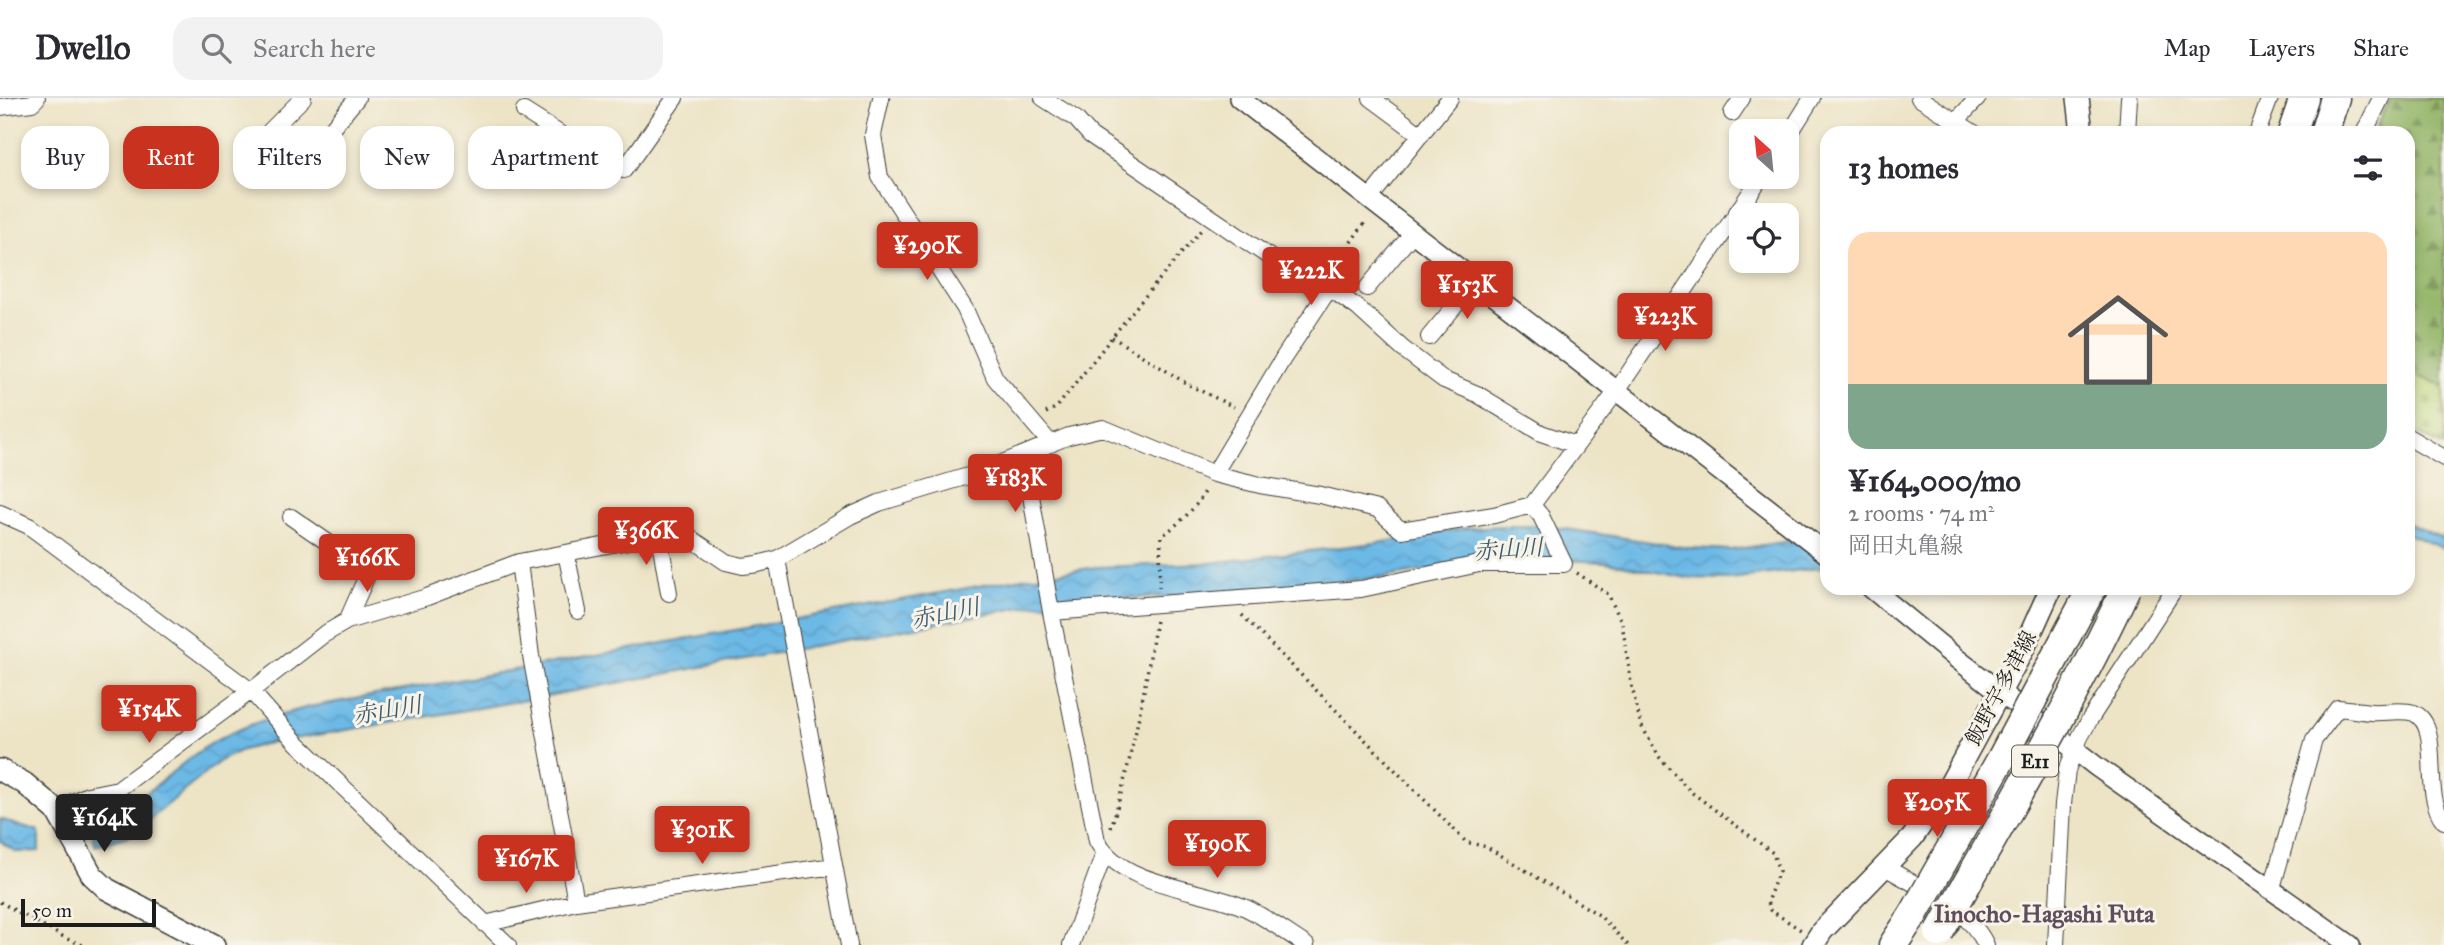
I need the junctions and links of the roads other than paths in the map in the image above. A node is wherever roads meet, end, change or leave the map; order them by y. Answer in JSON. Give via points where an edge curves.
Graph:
{"nodes":[{"id":1,"x":37,"y":98,"type":"edge"},
{"id":2,"x":303,"y":98,"type":"edge"},
{"id":3,"x":357,"y":98,"type":"edge"},
{"id":4,"x":675,"y":98,"type":"edge"},
{"id":5,"x":881,"y":98,"type":"edge"},
{"id":6,"x":1043,"y":98,"type":"edge"},
{"id":7,"x":1239,"y":98,"type":"edge"},
{"id":8,"x":1371,"y":98,"type":"edge"},
{"id":9,"x":1450,"y":98,"type":"edge"},
{"id":10,"x":1742,"y":98,"type":"edge"},
{"id":11,"x":1812,"y":98,"type":"edge"},
{"id":12,"x":1919,"y":98,"type":"edge"},
{"id":13,"x":1978,"y":98,"type":"edge"},
{"id":14,"x":2078,"y":98,"type":"edge"},
{"id":15,"x":2129,"y":98,"type":"edge"},
{"id":16,"x":2270,"y":98,"type":"edge"},
{"id":17,"x":2304,"y":98,"type":"edge"},
{"id":18,"x":2335,"y":98,"type":"edge"},
{"id":19,"x":2381,"y":98,"type":"edge"},
{"id":20,"x":0,"y":107,"type":"edge"},
{"id":21,"x":524,"y":111,"type":"dead end"},
{"id":22,"x":1732,"y":113,"type":"dead end"},
{"id":23,"x":1799,"y":119,"type":"edge"},
{"id":24,"x":1956,"y":121,"type":"junction"},
{"id":25,"x":275,"y":126,"type":"edge"},
{"id":26,"x":334,"y":126,"type":"edge"},
{"id":27,"x":1964,"y":126,"type":"edge"},
{"id":28,"x":2081,"y":126,"type":"edge"},
{"id":29,"x":2127,"y":126,"type":"edge"},
{"id":30,"x":2260,"y":126,"type":"edge"},
{"id":31,"x":2294,"y":126,"type":"edge"},
{"id":32,"x":2326,"y":126,"type":"edge"},
{"id":33,"x":2367,"y":126,"type":"edge"},
{"id":34,"x":1421,"y":135,"type":"junction"},
{"id":35,"x":1753,"y":189,"type":"edge"},
{"id":36,"x":1374,"y":202,"type":"junction"},
{"id":37,"x":1413,"y":233,"type":"junction"},
{"id":38,"x":1475,"y":282,"type":"junction"},
{"id":39,"x":1367,"y":289,"type":"dead end"},
{"id":40,"x":1322,"y":290,"type":"junction"},
{"id":41,"x":1430,"y":337,"type":"dead end"},
{"id":42,"x":1616,"y":391,"type":"junction"},
{"id":43,"x":2415,"y":441,"type":"edge"},
{"id":44,"x":1051,"y":444,"type":"junction"},
{"id":45,"x":1576,"y":445,"type":"junction"},
{"id":46,"x":1024,"y":455,"type":"junction"},
{"id":47,"x":2444,"y":458,"type":"edge"},
{"id":48,"x":1214,"y":474,"type":"junction"},
{"id":49,"x":1536,"y":510,"type":"junction"},
{"id":50,"x":0,"y":513,"type":"edge"},
{"id":51,"x":291,"y":517,"type":"dead end"},
{"id":52,"x":659,"y":535,"type":"junction"},
{"id":53,"x":1820,"y":549,"type":"edge"},
{"id":54,"x":566,"y":553,"type":"junction"},
{"id":55,"x":777,"y":559,"type":"junction"},
{"id":56,"x":519,"y":562,"type":"junction"},
{"id":57,"x":669,"y":593,"type":"dead end"},
{"id":58,"x":1880,"y":595,"type":"edge"},
{"id":59,"x":2048,"y":595,"type":"edge"},
{"id":60,"x":2088,"y":595,"type":"edge"},
{"id":61,"x":2123,"y":595,"type":"edge"},
{"id":62,"x":2170,"y":595,"type":"edge"},
{"id":63,"x":578,"y":611,"type":"dead end"},
{"id":64,"x":1051,"y":612,"type":"junction"},
{"id":65,"x":347,"y":621,"type":"junction"},
{"id":66,"x":251,"y":691,"type":"junction"},
{"id":67,"x":2001,"y":692,"type":"junction"},
{"id":68,"x":2074,"y":750,"type":"junction"},
{"id":69,"x":0,"y":769,"type":"edge"},
{"id":70,"x":56,"y":810,"type":"junction"},
{"id":71,"x":2444,"y":821,"type":"edge"},
{"id":72,"x":1104,"y":854,"type":"junction"},
{"id":73,"x":834,"y":866,"type":"junction"},
{"id":74,"x":1885,"y":867,"type":"junction"},
{"id":75,"x":2272,"y":888,"type":"junction"},
{"id":76,"x":576,"y":902,"type":"junction"},
{"id":77,"x":485,"y":924,"type":"junction"},
{"id":78,"x":1936,"y":939,"type":"edge"},
{"id":79,"x":1814,"y":942,"type":"edge"},
{"id":80,"x":214,"y":945,"type":"edge"},
{"id":81,"x":509,"y":945,"type":"edge"},
{"id":82,"x":849,"y":945,"type":"edge"},
{"id":83,"x":1071,"y":945,"type":"edge"},
{"id":84,"x":1306,"y":945,"type":"edge"},
{"id":85,"x":1893,"y":945,"type":"edge"},
{"id":86,"x":1986,"y":945,"type":"edge"},
{"id":87,"x":2056,"y":945,"type":"edge"},
{"id":88,"x":2350,"y":945,"type":"edge"}],
"edges":[{"from":1,"to":20,"type":"street","via":[[32,103]]},
{"from":2,"to":25,"type":"street"},
{"from":3,"to":26,"type":"street"},
{"from":4,"to":21,"type":"street","via":[[624,170]]},
{"from":5,"to":44,"type":"street","via":[[873,135],[880,177],[965,309],[995,378]]},
{"from":6,"to":40,"type":"street","via":[[1076,119],[1090,135]]},
{"from":7,"to":36,"type":"street"},
{"from":8,"to":34,"type":"street"},
{"from":9,"to":34,"type":"street"},
{"from":10,"to":22,"type":"street"},
{"from":11,"to":23,"type":"street"},
{"from":12,"to":24,"type":"street"},
{"from":13,"to":24,"type":"street"},
{"from":14,"to":28,"type":"main road"},
{"from":15,"to":29,"type":"street"},
{"from":16,"to":30,"type":"street"},
{"from":17,"to":31,"type":"highway"},
{"from":18,"to":32,"type":"highway"},
{"from":19,"to":33,"type":"street"},
{"from":24,"to":27,"type":"street"},
{"from":34,"to":36,"type":"street"},
{"from":35,"to":42,"type":"street"},
{"from":36,"to":37,"type":"street"},
{"from":37,"to":38,"type":"street"},
{"from":37,"to":39,"type":"street"},
{"from":38,"to":41,"type":"street"},
{"from":38,"to":42,"type":"street"},
{"from":40,"to":45,"type":"street","via":[[1335,292],[1358,308],[1444,380],[1477,394],[1541,433]]},
{"from":40,"to":48,"type":"street"},
{"from":42,"to":45,"type":"street"},
{"from":42,"to":53,"type":"street"},
{"from":43,"to":47,"type":"street"},
{"from":44,"to":46,"type":"street"},
{"from":44,"to":48,"type":"street","via":[[1103,428]]},
{"from":45,"to":49,"type":"street"},
{"from":46,"to":55,"type":"street","via":[[879,503]]},
{"from":46,"to":64,"type":"street"},
{"from":48,"to":49,"type":"street","via":[[1377,509],[1401,530]]},
{"from":49,"to":64,"type":"street","via":[[1564,564],[1479,564],[1361,589]]},
{"from":50,"to":66,"type":"street","via":[[29,526]]},
{"from":51,"to":65,"type":"street","via":[[369,571]]},
{"from":52,"to":54,"type":"street"},
{"from":52,"to":55,"type":"street","via":[[680,531],[726,562],[743,566]]},
{"from":52,"to":57,"type":"street"},
{"from":54,"to":56,"type":"street"},
{"from":54,"to":63,"type":"street"},
{"from":55,"to":73,"type":"street"},
{"from":56,"to":65,"type":"street","via":[[428,597]]},
{"from":56,"to":76,"type":"street","via":[[531,656]]},
{"from":58,"to":67,"type":"street"},
{"from":59,"to":67,"type":"main road","name":"飯野宇多津線"},
{"from":60,"to":85,"type":"highway","number":"E11","bridge":true,"via":[[2000,761]]},
{"from":61,"to":78,"type":"highway","number":"E11","bridge":true},
{"from":62,"to":68,"type":"street"},
{"from":64,"to":72,"type":"street","via":[[1097,841]]},
{"from":65,"to":66,"type":"street"},
{"from":66,"to":70,"type":"street","via":[[118,789],[88,795]]},
{"from":66,"to":77,"type":"street","via":[[296,742]]},
{"from":67,"to":68,"type":"street"},
{"from":67,"to":74,"type":"main road","name":"飯野宇多津線","via":[[1950,785]]},
{"from":68,"to":75,"type":"street"},
{"from":68,"to":87,"type":"street","via":[[2063,804]]},
{"from":69,"to":70,"type":"main road"},
{"from":70,"to":80,"type":"main road","via":[[92,875],[107,889]]},
{"from":71,"to":75,"type":"street","via":[[2436,807],[2435,731],[2429,720],[2402,711],[2338,708],[2314,740]]},
{"from":72,"to":83,"type":"street"},
{"from":72,"to":84,"type":"street","via":[[1128,871],[1246,908]]},
{"from":73,"to":76,"type":"street"},
{"from":73,"to":82,"type":"street"},
{"from":74,"to":79,"type":"main road","name":"飯野宇多津線"},
{"from":74,"to":86,"type":"street","via":[[1966,917]]},
{"from":75,"to":88,"type":"street"},
{"from":76,"to":77,"type":"street"},
{"from":77,"to":81,"type":"street"}]}
